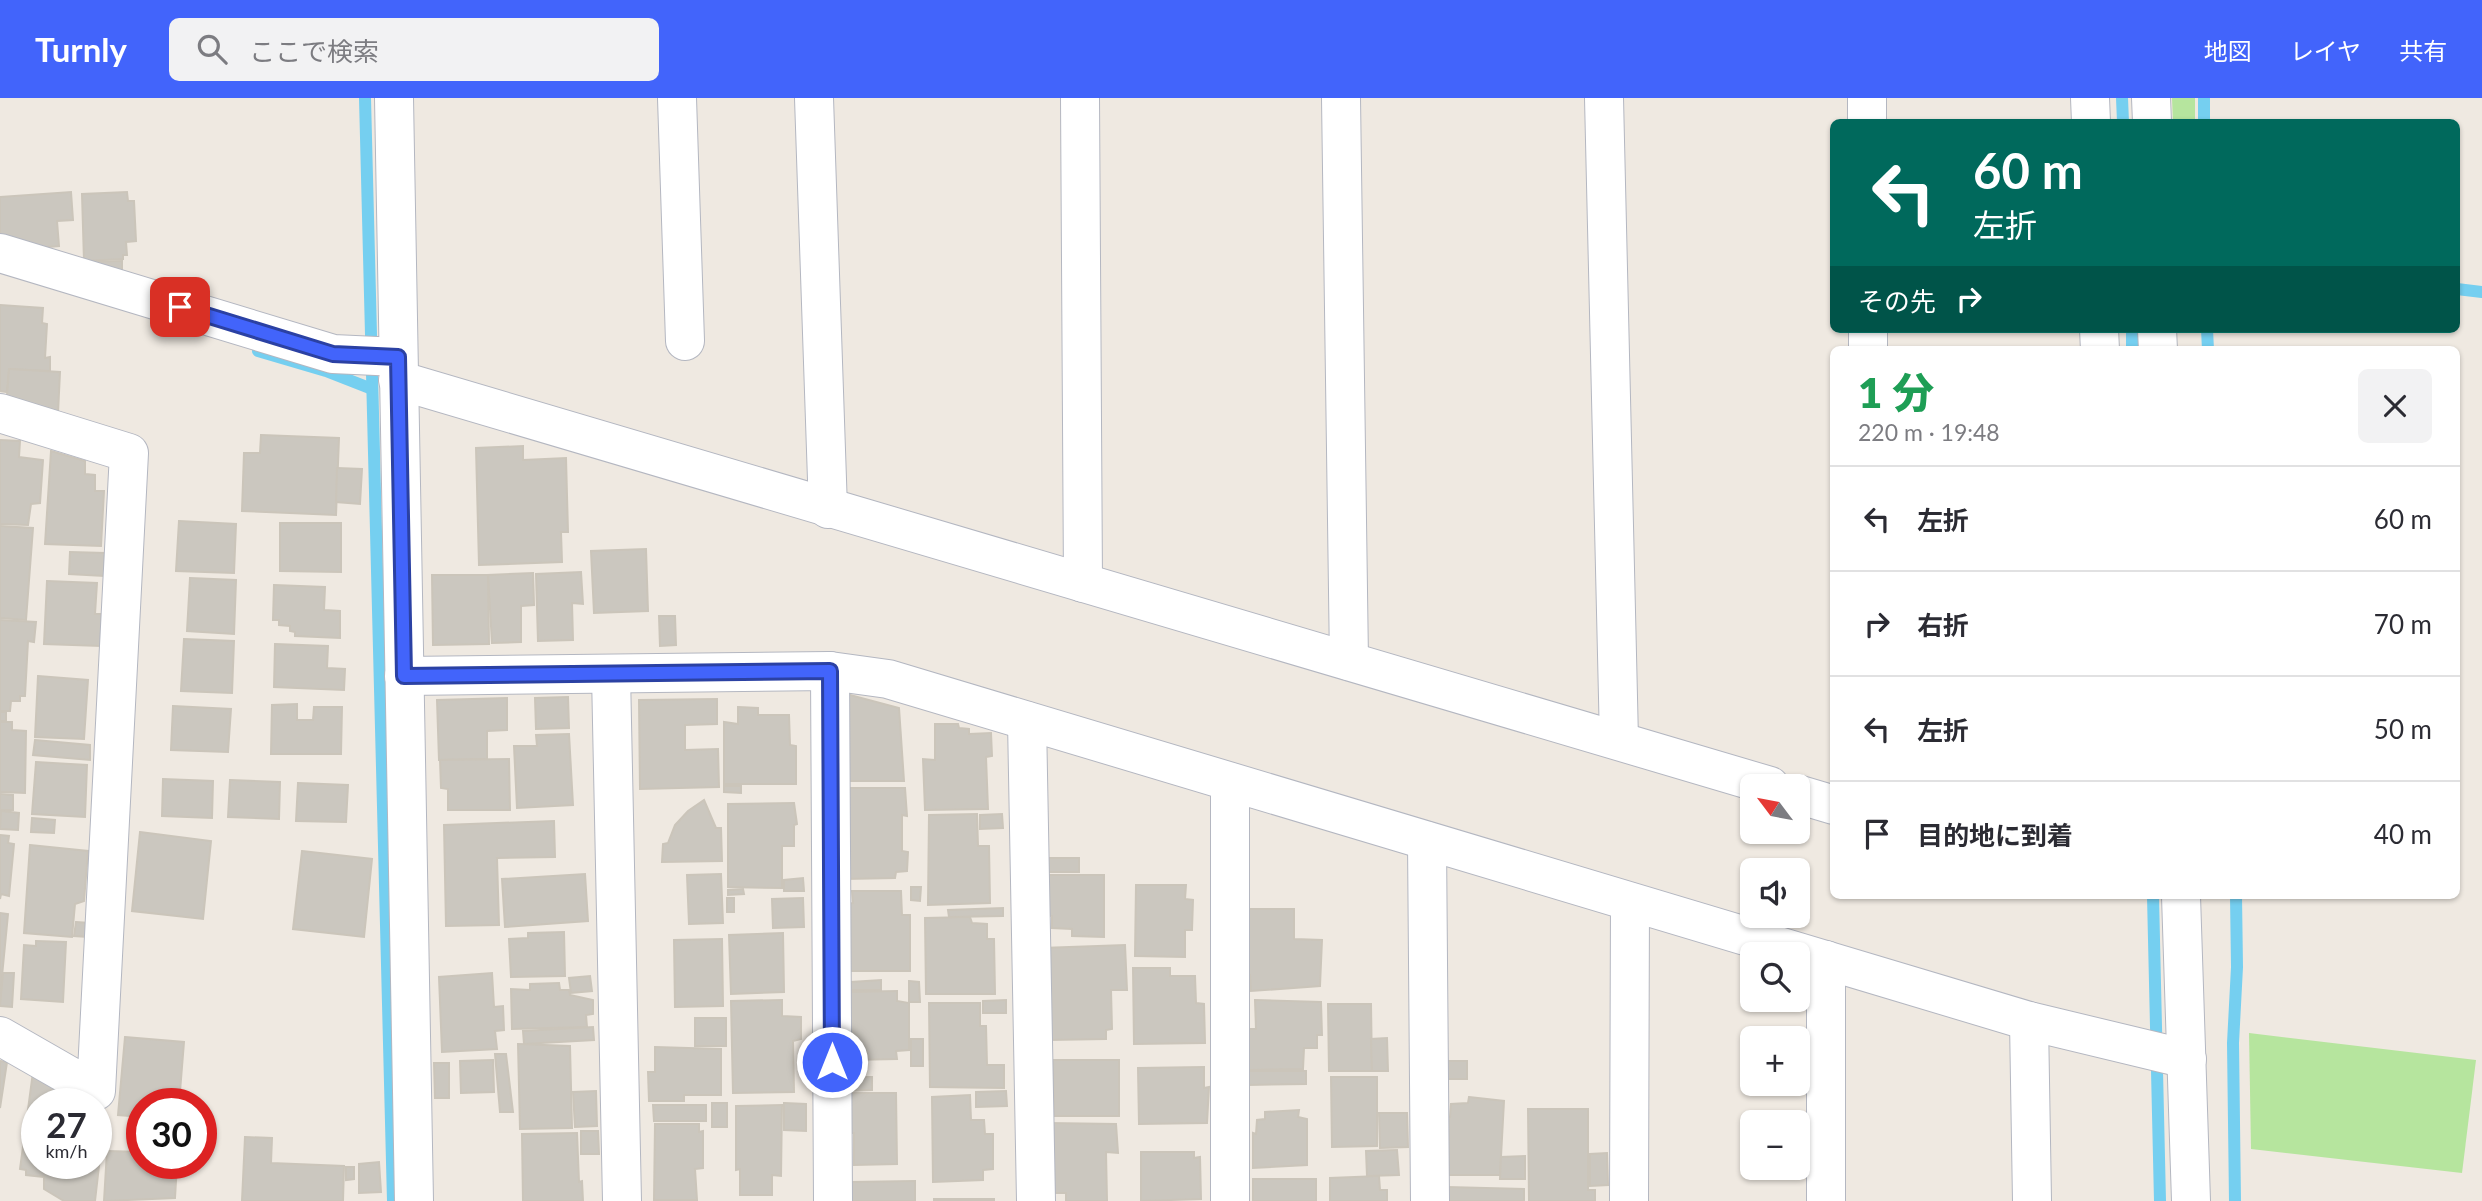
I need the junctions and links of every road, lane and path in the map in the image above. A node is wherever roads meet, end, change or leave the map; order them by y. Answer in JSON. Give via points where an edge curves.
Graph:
{"nodes":[{"id":1,"x":394,"y":98,"type":"edge"},
{"id":2,"x":677,"y":98,"type":"edge"},
{"id":3,"x":814,"y":98,"type":"edge"},
{"id":4,"x":1080,"y":98,"type":"edge"},
{"id":5,"x":1341,"y":98,"type":"edge"},
{"id":6,"x":1604,"y":98,"type":"edge"},
{"id":7,"x":1867,"y":98,"type":"edge"},
{"id":8,"x":2090,"y":98,"type":"edge"},
{"id":9,"x":2151,"y":98,"type":"edge"},
{"id":10,"x":1867,"y":119,"type":"edge"},
{"id":11,"x":2091,"y":119,"type":"edge"},
{"id":12,"x":2152,"y":119,"type":"edge"},
{"id":13,"x":0,"y":253,"type":"edge"},
{"id":14,"x":685,"y":341,"type":"dead end"},
{"id":15,"x":385,"y":362,"type":"junction"},
{"id":16,"x":0,"y":413,"type":"edge"},
{"id":17,"x":828,"y":509,"type":"junction"},
{"id":18,"x":1083,"y":583,"type":"junction"},
{"id":19,"x":1349,"y":661,"type":"junction"},
{"id":20,"x":830,"y":671,"type":"junction"},
{"id":21,"x":611,"y":674,"type":"junction"},
{"id":22,"x":404,"y":676,"type":"junction"},
{"id":23,"x":1027,"y":722,"type":"junction"},
{"id":24,"x":1619,"y":740,"type":"junction"},
{"id":25,"x":1740,"y":777,"type":"edge"},
{"id":26,"x":1230,"y":782,"type":"junction"},
{"id":27,"x":1810,"y":798,"type":"edge"},
{"id":28,"x":1830,"y":804,"type":"edge"},
{"id":29,"x":1427,"y":841,"type":"junction"},
{"id":30,"x":2181,"y":899,"type":"edge"},
{"id":31,"x":1630,"y":902,"type":"junction"},
{"id":32,"x":1825,"y":960,"type":"junction"},
{"id":33,"x":2029,"y":1021,"type":"junction"},
{"id":34,"x":0,"y":1036,"type":"edge"},
{"id":35,"x":2166,"y":1054,"type":"junction"},
{"id":36,"x":414,"y":1201,"type":"edge"},
{"id":37,"x":622,"y":1201,"type":"edge"},
{"id":38,"x":833,"y":1201,"type":"edge"},
{"id":39,"x":1036,"y":1201,"type":"edge"},
{"id":40,"x":1230,"y":1201,"type":"edge"},
{"id":41,"x":1430,"y":1201,"type":"edge"},
{"id":42,"x":1629,"y":1201,"type":"edge"},
{"id":43,"x":1826,"y":1201,"type":"edge"},
{"id":44,"x":2032,"y":1201,"type":"edge"},
{"id":45,"x":2191,"y":1201,"type":"edge"}],
"edges":[{"from":1,"to":15,"type":"street"},
{"from":2,"to":14,"type":"street"},
{"from":3,"to":17,"type":"street"},
{"from":4,"to":18,"type":"street"},
{"from":5,"to":19,"type":"street"},
{"from":6,"to":24,"type":"street"},
{"from":7,"to":10,"type":"street"},
{"from":8,"to":11,"type":"street"},
{"from":9,"to":12,"type":"street"},
{"from":13,"to":15,"type":"street","via":[[333,354]]},
{"from":15,"to":17,"type":"street"},
{"from":15,"to":22,"type":"street"},
{"from":16,"to":34,"type":"street","via":[[129,453],[96,1091]]},
{"from":17,"to":18,"type":"street"},
{"from":18,"to":19,"type":"street"},
{"from":19,"to":24,"type":"street"},
{"from":20,"to":21,"type":"street"},
{"from":20,"to":23,"type":"street","via":[[888,679]]},
{"from":20,"to":38,"type":"street"},
{"from":21,"to":22,"type":"street"},
{"from":21,"to":37,"type":"street"},
{"from":22,"to":36,"type":"street"},
{"from":23,"to":26,"type":"street"},
{"from":23,"to":39,"type":"street"},
{"from":24,"to":25,"type":"street"},
{"from":26,"to":29,"type":"street"},
{"from":26,"to":40,"type":"street"},
{"from":27,"to":28,"type":"street"},
{"from":29,"to":31,"type":"street"},
{"from":29,"to":41,"type":"street"},
{"from":30,"to":35,"type":"street"},
{"from":31,"to":32,"type":"street"},
{"from":31,"to":42,"type":"street"},
{"from":32,"to":33,"type":"street"},
{"from":32,"to":43,"type":"street"},
{"from":33,"to":35,"type":"street"},
{"from":33,"to":44,"type":"street"},
{"from":35,"to":45,"type":"street"}]}
